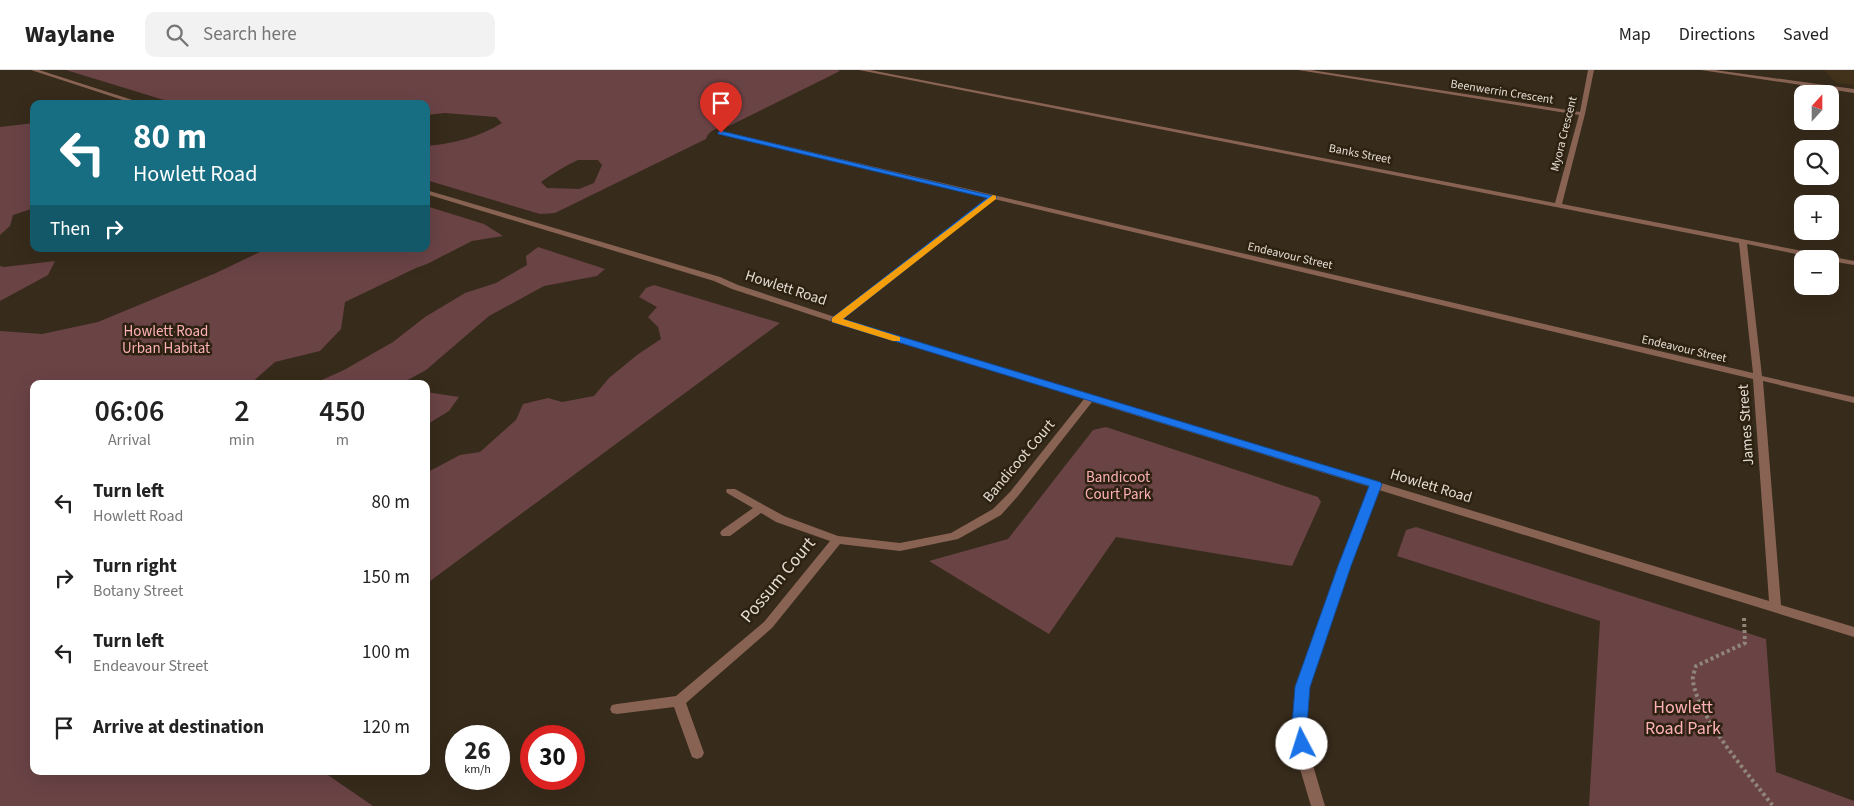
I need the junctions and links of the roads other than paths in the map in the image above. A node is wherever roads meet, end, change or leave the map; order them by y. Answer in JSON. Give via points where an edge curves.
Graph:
{"nodes":[{"id":1,"x":34,"y":70,"type":"edge"},
{"id":2,"x":862,"y":70,"type":"edge"},
{"id":3,"x":1301,"y":70,"type":"edge"},
{"id":4,"x":1591,"y":70,"type":"edge"},
{"id":5,"x":1704,"y":70,"type":"edge"},
{"id":6,"x":1723,"y":71,"type":"edge"},
{"id":7,"x":1854,"y":91,"type":"edge"},
{"id":8,"x":129,"y":100,"type":"edge"},
{"id":9,"x":1582,"y":114,"type":"junction"},
{"id":10,"x":721,"y":133,"type":"dead end"},
{"id":11,"x":430,"y":193,"type":"edge"},
{"id":12,"x":993,"y":197,"type":"junction"},
{"id":13,"x":1558,"y":204,"type":"junction"},
{"id":14,"x":1743,"y":240,"type":"junction"},
{"id":15,"x":1854,"y":263,"type":"edge"},
{"id":16,"x":836,"y":320,"type":"junction"},
{"id":17,"x":1758,"y":378,"type":"junction"},
{"id":18,"x":1090,"y":398,"type":"junction"},
{"id":19,"x":1854,"y":400,"type":"edge"},
{"id":20,"x":1376,"y":484,"type":"junction"},
{"id":21,"x":731,"y":491,"type":"dead end"},
{"id":22,"x":761,"y":508,"type":"junction"},
{"id":23,"x":726,"y":534,"type":"dead end"},
{"id":24,"x":836,"y":540,"type":"junction"},
{"id":25,"x":1775,"y":607,"type":"junction"},
{"id":26,"x":1854,"y":632,"type":"edge"},
{"id":27,"x":679,"y":701,"type":"junction"},
{"id":28,"x":617,"y":709,"type":"dead end"},
{"id":29,"x":697,"y":753,"type":"dead end"},
{"id":30,"x":1318,"y":806,"type":"edge"}],
"edges":[{"from":1,"to":8,"type":"street"},
{"from":2,"to":13,"type":"street","name":"Banks Street"},
{"from":3,"to":9,"type":"street","name":"Beenwerrin Crescent"},
{"from":4,"to":9,"type":"street","name":"Myora Crescent"},
{"from":5,"to":6,"type":"street"},
{"from":6,"to":7,"type":"street"},
{"from":9,"to":13,"type":"street","name":"Myora Crescent"},
{"from":10,"to":12,"type":"street","name":"Endeavour Street"},
{"from":11,"to":16,"type":"street","name":"Howlett Road","via":[[717,279]]},
{"from":12,"to":16,"type":"street"},
{"from":12,"to":17,"type":"street","name":"Endeavour Street"},
{"from":13,"to":14,"type":"street","name":"Banks Street"},
{"from":14,"to":15,"type":"street","name":"Banks Street"},
{"from":14,"to":17,"type":"street","name":"James Street"},
{"from":16,"to":18,"type":"street","name":"Howlett Road"},
{"from":17,"to":19,"type":"street","name":"Endeavour Street"},
{"from":17,"to":25,"type":"street","name":"James Street"},
{"from":18,"to":20,"type":"street","name":"Howlett Road"},
{"from":18,"to":24,"type":"street","name":"Bandicoot Court","via":[[997,512],[954,536],[900,547]]},
{"from":20,"to":25,"type":"street","name":"Howlett Road"},
{"from":20,"to":30,"type":"street","via":[[1302,687],[1300,725],[1305,762]]},
{"from":21,"to":22,"type":"street","name":"Bandicoot Court"},
{"from":22,"to":23,"type":"street"},
{"from":22,"to":24,"type":"street","name":"Bandicoot Court","via":[[780,519]]},
{"from":24,"to":27,"type":"street","name":"Possum Court","via":[[768,625]]},
{"from":25,"to":26,"type":"street","name":"Howlett Road"},
{"from":27,"to":28,"type":"street"},
{"from":27,"to":29,"type":"street"}]}
